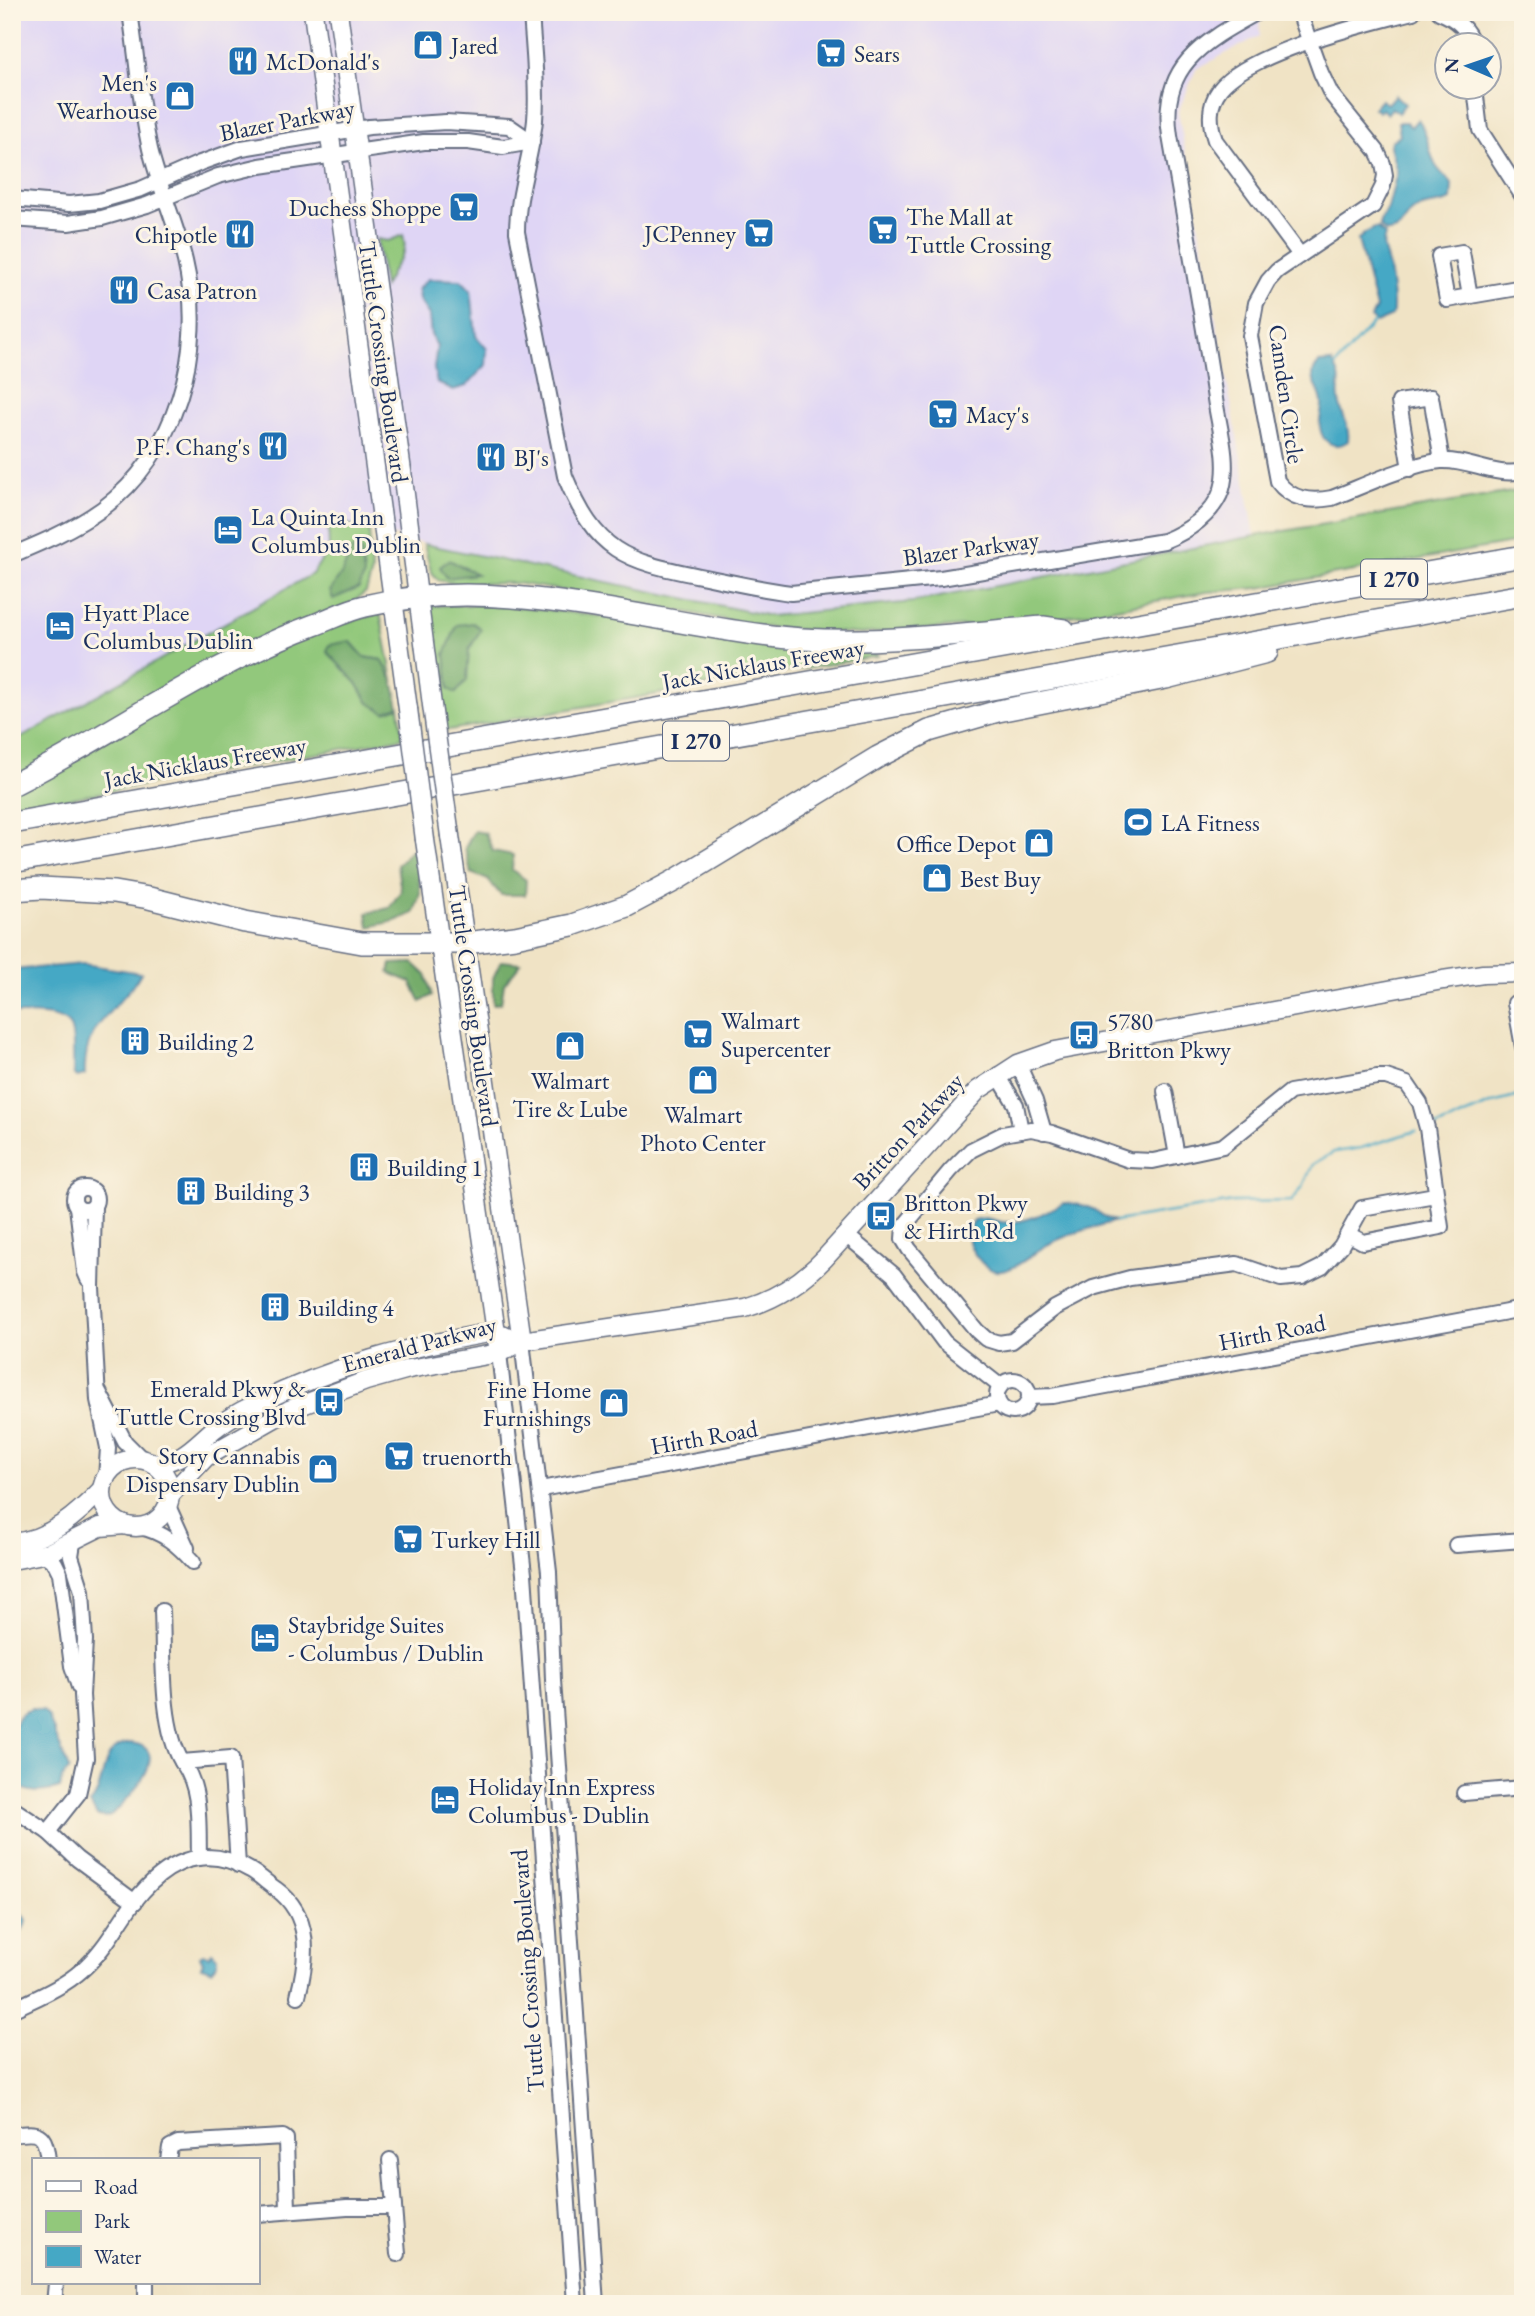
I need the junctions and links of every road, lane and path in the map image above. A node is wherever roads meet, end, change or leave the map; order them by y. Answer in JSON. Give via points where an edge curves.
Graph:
{"nodes":[{"id":1,"x":131,"y":12,"type":"edge"},
{"id":2,"x":313,"y":12,"type":"edge"},
{"id":3,"x":338,"y":12,"type":"edge"},
{"id":4,"x":531,"y":12,"type":"edge"},
{"id":5,"x":1258,"y":12,"type":"edge"},
{"id":6,"x":1299,"y":12,"type":"edge"},
{"id":7,"x":1413,"y":12,"type":"edge"},
{"id":8,"x":1439,"y":12,"type":"edge"},
{"id":9,"x":1467,"y":32,"type":"edge"},
{"id":10,"x":1310,"y":41,"type":"junction"},
{"id":11,"x":1477,"y":102,"type":"edge"},
{"id":12,"x":355,"y":129,"type":"junction"},
{"id":13,"x":330,"y":133,"type":"junction"},
{"id":14,"x":532,"y":142,"type":"junction"},
{"id":15,"x":358,"y":152,"type":"junction"},
{"id":16,"x":332,"y":156,"type":"junction"},
{"id":17,"x":160,"y":181,"type":"junction"},
{"id":18,"x":165,"y":197,"type":"junction"},
{"id":19,"x":1523,"y":197,"type":"edge"},
{"id":20,"x":12,"y":199,"type":"edge"},
{"id":21,"x":12,"y":219,"type":"edge"},
{"id":22,"x":1300,"y":255,"type":"junction"},
{"id":23,"x":1523,"y":287,"type":"edge"},
{"id":24,"x":1470,"y":296,"type":"dead end"},
{"id":25,"x":1442,"y":461,"type":"junction"},
{"id":26,"x":1410,"y":469,"type":"junction"},
{"id":27,"x":1523,"y":471,"type":"edge"},
{"id":28,"x":12,"y":555,"type":"edge"},
{"id":29,"x":1523,"y":556,"type":"edge"},
{"id":30,"x":1523,"y":595,"type":"edge"},
{"id":31,"x":418,"y":596,"type":"junction"},
{"id":32,"x":393,"y":601,"type":"junction"},
{"id":33,"x":1380,"y":620,"type":"junction"},
{"id":34,"x":1086,"y":634,"type":"junction"},
{"id":35,"x":12,"y":785,"type":"edge"},
{"id":36,"x":12,"y":823,"type":"edge"},
{"id":37,"x":12,"y":862,"type":"edge"},
{"id":38,"x":12,"y":890,"type":"edge"},
{"id":39,"x":515,"y":937,"type":"junction"},
{"id":40,"x":440,"y":943,"type":"junction"},
{"id":41,"x":465,"y":943,"type":"junction"},
{"id":42,"x":1523,"y":973,"type":"edge"},
{"id":43,"x":1515,"y":1003,"type":"dead end"},
{"id":44,"x":480,"y":1045,"type":"junction"},
{"id":45,"x":1523,"y":1047,"type":"edge"},
{"id":46,"x":1018,"y":1063,"type":"junction"},
{"id":47,"x":994,"y":1078,"type":"junction"},
{"id":48,"x":1165,"y":1091,"type":"dead end"},
{"id":49,"x":1035,"y":1101,"type":"junction"},
{"id":50,"x":1014,"y":1110,"type":"junction"},
{"id":51,"x":1016,"y":1131,"type":"junction"},
{"id":52,"x":1044,"y":1132,"type":"junction"},
{"id":53,"x":1177,"y":1156,"type":"junction"},
{"id":54,"x":1435,"y":1195,"type":"junction"},
{"id":55,"x":1348,"y":1234,"type":"junction"},
{"id":56,"x":846,"y":1235,"type":"junction"},
{"id":57,"x":92,"y":1287,"type":"junction"},
{"id":58,"x":1523,"y":1309,"type":"edge"},
{"id":59,"x":495,"y":1332,"type":"junction"},
{"id":60,"x":522,"y":1341,"type":"junction"},
{"id":61,"x":499,"y":1353,"type":"junction"},
{"id":62,"x":1000,"y":1386,"type":"junction"},
{"id":63,"x":97,"y":1390,"type":"junction"},
{"id":64,"x":1029,"y":1397,"type":"junction"},
{"id":65,"x":999,"y":1405,"type":"junction"},
{"id":66,"x":149,"y":1462,"type":"junction"},
{"id":67,"x":104,"y":1483,"type":"junction"},
{"id":68,"x":541,"y":1489,"type":"junction"},
{"id":69,"x":169,"y":1500,"type":"junction"},
{"id":70,"x":132,"y":1526,"type":"junction"},
{"id":71,"x":1523,"y":1539,"type":"edge"},
{"id":72,"x":12,"y":1543,"type":"edge"},
{"id":73,"x":73,"y":1543,"type":"junction"},
{"id":74,"x":1455,"y":1545,"type":"dead end"},
{"id":75,"x":44,"y":1554,"type":"junction"},
{"id":76,"x":12,"y":1560,"type":"edge"},
{"id":77,"x":162,"y":1611,"type":"dead end"},
{"id":78,"x":82,"y":1695,"type":"junction"},
{"id":79,"x":182,"y":1762,"type":"junction"},
{"id":80,"x":1523,"y":1788,"type":"edge"},
{"id":81,"x":1464,"y":1793,"type":"dead end"},
{"id":82,"x":12,"y":1808,"type":"edge"},
{"id":83,"x":48,"y":1832,"type":"junction"},
{"id":84,"x":199,"y":1858,"type":"junction"},
{"id":85,"x":237,"y":1865,"type":"junction"},
{"id":86,"x":135,"y":1902,"type":"junction"},
{"id":87,"x":298,"y":1996,"type":"dead end"},
{"id":88,"x":12,"y":2010,"type":"edge"},
{"id":89,"x":12,"y":2135,"type":"edge"},
{"id":90,"x":48,"y":2158,"type":"edge"},
{"id":91,"x":168,"y":2158,"type":"edge"},
{"id":92,"x":390,"y":2160,"type":"dead end"},
{"id":93,"x":394,"y":2207,"type":"junction"},
{"id":94,"x":288,"y":2211,"type":"junction"},
{"id":95,"x":259,"y":2214,"type":"edge"},
{"id":96,"x":398,"y":2254,"type":"dead end"},
{"id":97,"x":56,"y":2284,"type":"edge"},
{"id":98,"x":146,"y":2284,"type":"edge"},
{"id":99,"x":54,"y":2304,"type":"edge"},
{"id":100,"x":146,"y":2304,"type":"edge"},
{"id":101,"x":575,"y":2304,"type":"edge"},
{"id":102,"x":596,"y":2304,"type":"edge"}],
"edges":[{"from":1,"to":17,"type":"street","via":[[150,149]]},
{"from":2,"to":13,"type":"main road","name":"Tuttle Crossing Boulevard"},
{"from":3,"to":12,"type":"main road","name":"Tuttle Crossing Boulevard"},
{"from":4,"to":14,"type":"street","name":"Blazer Parkway","via":[[536,105]]},
{"from":5,"to":14,"type":"street","name":"Blazer Parkway","via":[[1194,52],[1171,87],[1167,108],[1170,136],[1224,463],[1222,489],[1199,521],[1182,534],[1156,542],[941,578],[791,593],[649,566],[621,554],[597,534],[565,476],[517,232]]},
{"from":6,"to":10,"type":"street","name":"Camden Circle"},
{"from":7,"to":10,"type":"street"},
{"from":8,"to":9,"type":"street"},
{"from":10,"to":22,"type":"street","name":"Camden Circle","via":[[1331,94],[1377,151],[1385,175],[1373,206]]},
{"from":10,"to":22,"type":"street","via":[[1232,77],[1220,88],[1210,113],[1215,140]]},
{"from":11,"to":19,"type":"street","via":[[1480,130]]},
{"from":12,"to":13,"type":"street","name":"Blazer Parkway"},
{"from":12,"to":14,"type":"street","name":"Blazer Parkway","via":[[470,123],[509,126]]},
{"from":12,"to":15,"type":"main road","name":"Tuttle Crossing Boulevard"},
{"from":13,"to":16,"type":"main road","name":"Tuttle Crossing Boulevard"},
{"from":13,"to":17,"type":"street","name":"Blazer Parkway","via":[[232,151]]},
{"from":14,"to":15,"type":"street","name":"Blazer Parkway","via":[[503,147],[424,142]]},
{"from":15,"to":16,"type":"street","name":"Blazer Parkway"},
{"from":15,"to":31,"type":"main road","name":"Tuttle Crossing Boulevard"},
{"from":16,"to":18,"type":"street","name":"Blazer Parkway","via":[[236,171]]},
{"from":16,"to":32,"type":"main road","name":"Tuttle Crossing Boulevard"},
{"from":17,"to":18,"type":"street"},
{"from":17,"to":20,"type":"street","name":"Blazer Parkway","via":[[99,201],[68,204]]},
{"from":18,"to":21,"type":"street","name":"Blazer Parkway","via":[[80,222]]},
{"from":18,"to":28,"type":"street","via":[[185,262],[191,313],[187,373],[174,414],[145,467],[106,505],[76,525]]},
{"from":22,"to":26,"type":"street","name":"Camden Circle","via":[[1268,281],[1256,303],[1250,336],[1277,481],[1296,497],[1318,500]]},
{"from":23,"to":24,"type":"street"},
{"from":25,"to":26,"type":"street","name":"Camden Circle"},
{"from":25,"to":26,"type":"street","via":[[1431,397],[1398,402]]},
{"from":25,"to":27,"type":"street"},
{"from":29,"to":34,"type":"highway","name":"Jack Nicklaus Freeway","number":"I 270"},
{"from":30,"to":33,"type":"highway","number":"I 270"},
{"from":31,"to":32,"type":"highway"},
{"from":31,"to":34,"type":"highway","via":[[538,600],[814,641],[1043,627]]},
{"from":31,"to":41,"type":"main road","name":"Tuttle Crossing Boulevard","bridge":true},
{"from":32,"to":35,"type":"highway","via":[[361,607],[263,646]]},
{"from":32,"to":40,"type":"main road","name":"Tuttle Crossing Boulevard","bridge":true},
{"from":33,"to":37,"type":"highway","number":"I 270"},
{"from":33,"to":39,"type":"highway","via":[[1212,668],[998,711],[929,731],[627,906],[572,925]]},
{"from":34,"to":36,"type":"highway","name":"Jack Nicklaus Freeway","number":"I 270"},
{"from":38,"to":40,"type":"highway","via":[[114,892],[318,937],[362,943]]},
{"from":39,"to":41,"type":"highway"},
{"from":39,"to":44,"type":"main road","via":[[489,947],[479,958],[484,1030]]},
{"from":40,"to":41,"type":"highway"},
{"from":40,"to":59,"type":"main road","name":"Tuttle Crossing Boulevard"},
{"from":41,"to":44,"type":"main road","name":"Tuttle Crossing Boulevard"},
{"from":42,"to":46,"type":"main road","name":"Britton Parkway","via":[[1443,980],[1055,1051]]},
{"from":43,"to":45,"type":"street"},
{"from":44,"to":60,"type":"main road","name":"Tuttle Crossing Boulevard"},
{"from":46,"to":47,"type":"main road","name":"Britton Parkway"},
{"from":46,"to":49,"type":"street"},
{"from":47,"to":50,"type":"street"},
{"from":47,"to":56,"type":"main road","name":"Britton Parkway","via":[[967,1100]]},
{"from":48,"to":53,"type":"street"},
{"from":49,"to":50,"type":"street"},
{"from":49,"to":52,"type":"street"},
{"from":50,"to":51,"type":"street"},
{"from":51,"to":52,"type":"street"},
{"from":51,"to":55,"type":"street","via":[[971,1150],[904,1226],[903,1239],[909,1250],[986,1339],[1012,1341],[1055,1308],[1115,1281],[1218,1265],[1237,1265],[1281,1279],[1302,1277],[1322,1267]]},
{"from":52,"to":53,"type":"street","via":[[1129,1160]]},
{"from":53,"to":54,"type":"street","via":[[1223,1146],[1290,1092],[1385,1077],[1407,1084],[1420,1103]]},
{"from":54,"to":55,"type":"street","via":[[1362,1208]]},
{"from":54,"to":55,"type":"street","via":[[1441,1227],[1363,1242]]},
{"from":56,"to":60,"type":"main road","name":"Britton Parkway","via":[[804,1279],[758,1305]]},
{"from":56,"to":62,"type":"street","via":[[894,1275],[944,1342]]},
{"from":57,"to":57,"type":"street","via":[[95,1194],[84,1188],[75,1195],[85,1272]]},
{"from":57,"to":63,"type":"street"},
{"from":58,"to":64,"type":"street","name":"Hirth Road"},
{"from":59,"to":60,"type":"main road","name":"Emerald Parkway"},
{"from":59,"to":61,"type":"main road","name":"Tuttle Crossing Boulevard"},
{"from":59,"to":66,"type":"main road","name":"Emerald Parkway","via":[[402,1349],[315,1376],[225,1421],[183,1456]]},
{"from":60,"to":61,"type":"main road","name":"Emerald Parkway"},
{"from":60,"to":68,"type":"street","name":"Tuttle Crossing Boulevard"},
{"from":61,"to":69,"type":"main road","name":"Emerald Parkway","via":[[398,1372],[289,1410],[206,1457]]},
{"from":61,"to":101,"type":"street","name":"Tuttle Crossing Boulevard","via":[[524,1574]]},
{"from":62,"to":64,"type":"street","via":[[1020,1381]]},
{"from":62,"to":65,"type":"street"},
{"from":63,"to":66,"type":"street","via":[[125,1442]]},
{"from":63,"to":67,"type":"street","via":[[108,1448]]},
{"from":64,"to":65,"type":"street","via":[[1018,1411],[1006,1411]]},
{"from":65,"to":68,"type":"street","name":"Hirth Road"},
{"from":66,"to":67,"type":"main road","via":[[121,1462]]},
{"from":66,"to":69,"type":"main road","via":[[166,1477]]},
{"from":67,"to":70,"type":"main road","via":[[107,1511],[114,1520]]},
{"from":67,"to":72,"type":"main road","via":[[83,1510],[63,1524],[38,1538]]},
{"from":68,"to":102,"type":"street","name":"Tuttle Crossing Boulevard"},
{"from":69,"to":70,"type":"main road","via":[[157,1520]]},
{"from":69,"to":70,"type":"street","via":[[179,1535],[194,1562],[173,1541]]},
{"from":70,"to":73,"type":"main road","via":[[100,1527]]},
{"from":71,"to":74,"type":"street"},
{"from":73,"to":75,"type":"main road"},
{"from":73,"to":78,"type":"street","via":[[71,1556],[82,1591],[85,1640]]},
{"from":75,"to":76,"type":"main road"},
{"from":75,"to":78,"type":"street","via":[[60,1573],[72,1666]]},
{"from":77,"to":79,"type":"street","via":[[168,1717],[172,1742]]},
{"from":78,"to":83,"type":"street","via":[[84,1775],[78,1794]]},
{"from":79,"to":84,"type":"street","via":[[196,1789]]},
{"from":79,"to":85,"type":"street","via":[[231,1758]]},
{"from":80,"to":81,"type":"street"},
{"from":82,"to":83,"type":"street"},
{"from":83,"to":86,"type":"street"},
{"from":84,"to":85,"type":"street"},
{"from":84,"to":86,"type":"street","via":[[173,1864]]},
{"from":85,"to":87,"type":"street","via":[[289,1898],[300,1918],[306,1968]]},
{"from":86,"to":88,"type":"street","via":[[82,1971]]},
{"from":89,"to":90,"type":"street","via":[[40,2134]]},
{"from":91,"to":94,"type":"street","via":[[170,2147],[178,2143],[283,2137]]},
{"from":92,"to":93,"type":"street"},
{"from":93,"to":94,"type":"street"},
{"from":93,"to":96,"type":"street"},
{"from":94,"to":95,"type":"street"},
{"from":97,"to":99,"type":"street"},
{"from":98,"to":100,"type":"street"}]}
